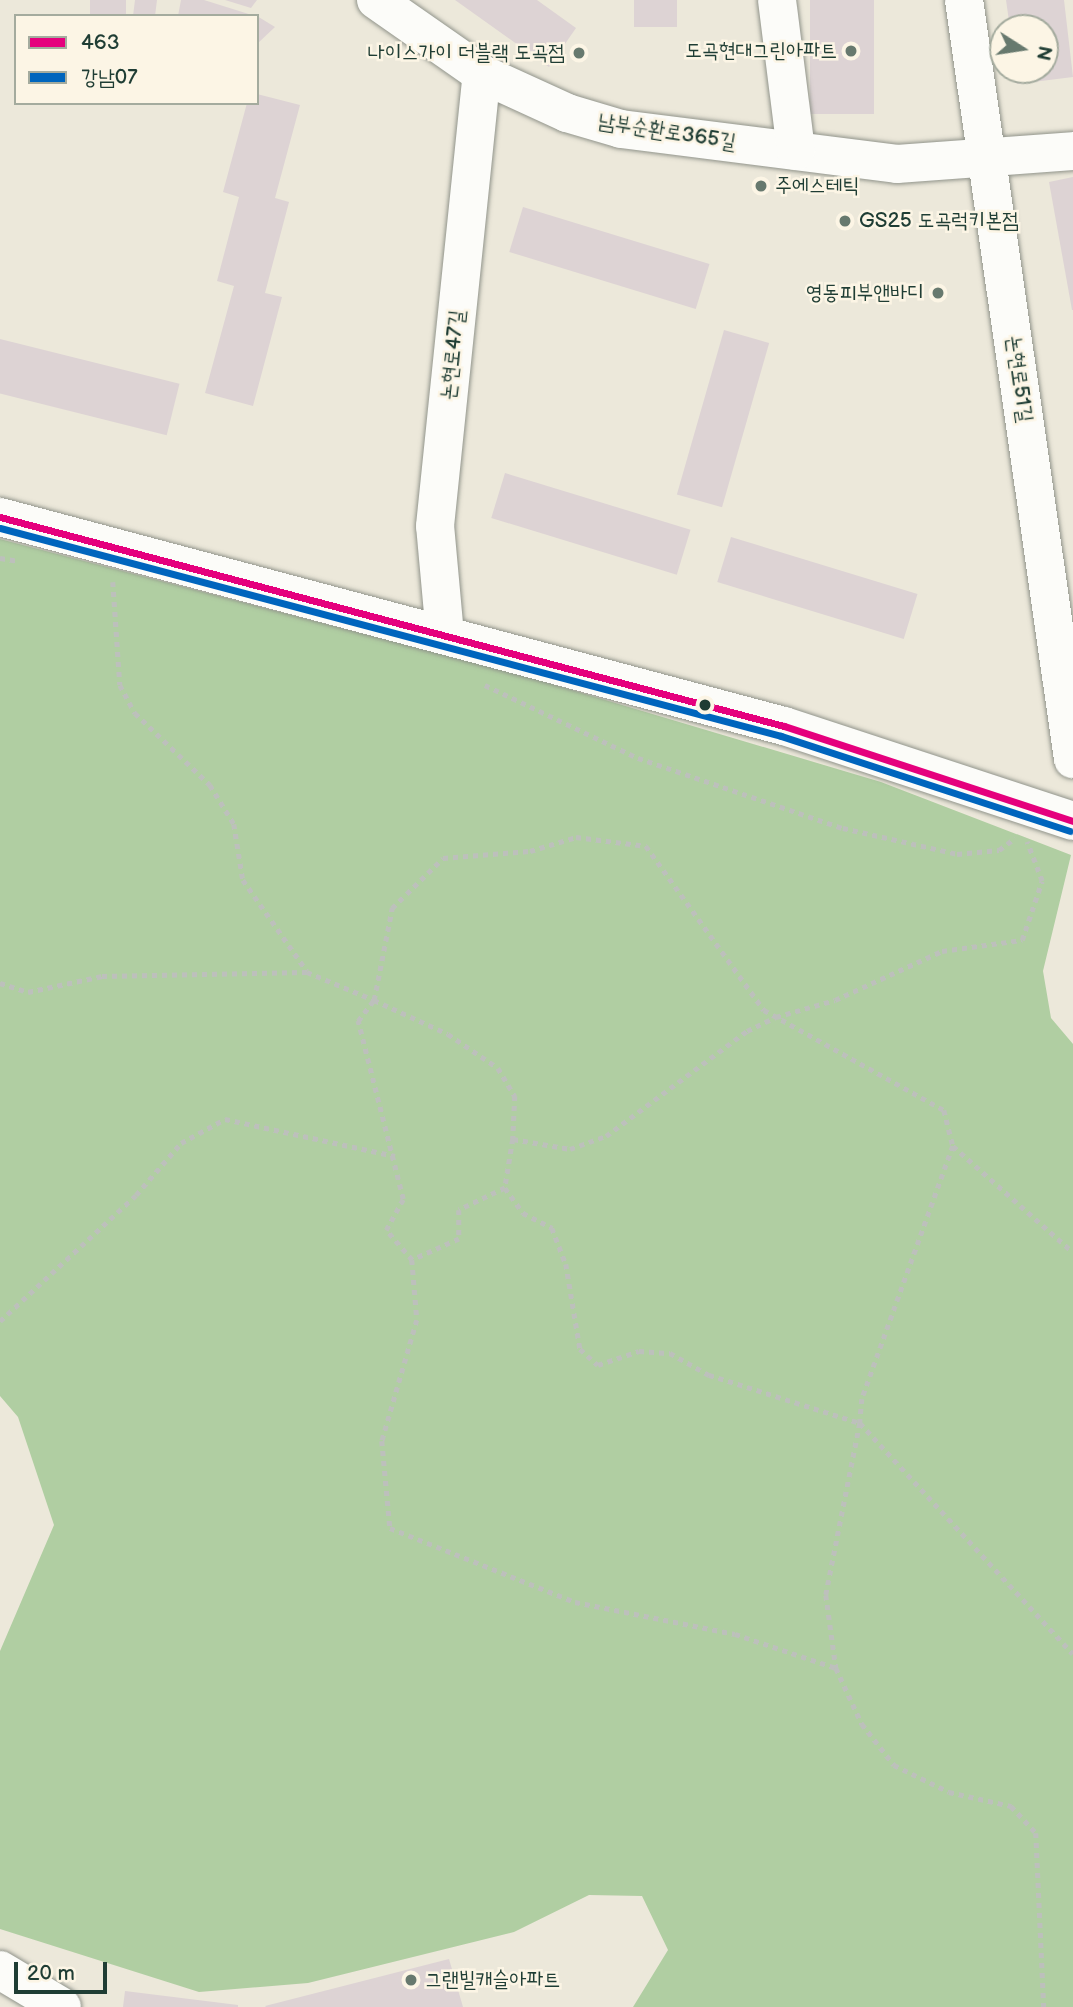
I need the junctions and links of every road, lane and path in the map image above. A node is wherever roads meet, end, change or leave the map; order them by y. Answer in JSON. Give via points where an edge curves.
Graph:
{"nodes":[{"id":1,"x":376,"y":0,"type":"edge"},
{"id":2,"x":776,"y":0,"type":"edge"},
{"id":3,"x":964,"y":0,"type":"edge"},
{"id":4,"x":482,"y":74,"type":"junction"},
{"id":5,"x":1073,"y":151,"type":"edge"},
{"id":6,"x":796,"y":152,"type":"junction"},
{"id":7,"x":989,"y":160,"type":"junction"},
{"id":8,"x":0,"y":517,"type":"edge"},
{"id":9,"x":0,"y":558,"type":"edge"},
{"id":10,"x":30,"y":562,"type":"dead end"},
{"id":11,"x":125,"y":575,"type":"dead end"},
{"id":12,"x":445,"y":635,"type":"junction"},
{"id":13,"x":475,"y":681,"type":"dead end"},
{"id":14,"x":1073,"y":758,"type":"edge"},
{"id":15,"x":1073,"y":821,"type":"edge"},
{"id":16,"x":307,"y":972,"type":"junction"},
{"id":17,"x":0,"y":983,"type":"edge"},
{"id":18,"x":374,"y":1000,"type":"junction"},
{"id":19,"x":776,"y":1017,"type":"junction"},
{"id":20,"x":513,"y":1139,"type":"junction"},
{"id":21,"x":953,"y":1146,"type":"junction"},
{"id":22,"x":396,"y":1157,"type":"junction"},
{"id":23,"x":505,"y":1188,"type":"junction"},
{"id":24,"x":1073,"y":1252,"type":"edge"},
{"id":25,"x":412,"y":1260,"type":"junction"},
{"id":26,"x":0,"y":1321,"type":"edge"},
{"id":27,"x":860,"y":1423,"type":"junction"},
{"id":28,"x":1073,"y":1654,"type":"edge"},
{"id":29,"x":836,"y":1668,"type":"junction"},
{"id":30,"x":0,"y":1970,"type":"edge"},
{"id":31,"x":62,"y":2007,"type":"edge"},
{"id":32,"x":1044,"y":2007,"type":"edge"}],
"edges":[{"from":1,"to":4,"type":"street","name":"남부순환로365길"},
{"from":2,"to":6,"type":"street"},
{"from":3,"to":7,"type":"street","name":"논현로51길"},
{"from":4,"to":6,"type":"street","name":"남부순환로365길","via":[[567,113],[621,129]]},
{"from":4,"to":12,"type":"street","name":"논현로47길","via":[[435,526]]},
{"from":5,"to":7,"type":"street","name":"남부순환로365길"},
{"from":6,"to":7,"type":"street","name":"남부순환로365길","via":[[897,164]]},
{"from":7,"to":14,"type":"street","name":"논현로51길"},
{"from":8,"to":12,"type":"street"},
{"from":9,"to":10,"type":"path"},
{"from":11,"to":16,"type":"path","via":[[112,573],[120,685],[135,713],[210,785],[234,824],[243,880]]},
{"from":12,"to":15,"type":"street","via":[[784,726]]},
{"from":13,"to":19,"type":"path","via":[[638,758],[843,828],[957,854],[999,850],[1023,833],[1042,881],[1022,940],[942,951],[835,1000]]},
{"from":16,"to":17,"type":"path","via":[[102,976],[28,992]]},
{"from":16,"to":18,"type":"path"},
{"from":18,"to":19,"type":"path","via":[[392,908],[443,858],[530,851],[576,837],[646,846],[764,1010]]},
{"from":18,"to":20,"type":"path","via":[[448,1034],[498,1068],[515,1096]]},
{"from":18,"to":22,"type":"path","via":[[358,1021]]},
{"from":19,"to":20,"type":"path","via":[[747,1031],[606,1136],[570,1149]]},
{"from":19,"to":21,"type":"path","via":[[944,1110]]},
{"from":20,"to":23,"type":"path"},
{"from":21,"to":24,"type":"path"},
{"from":21,"to":27,"type":"path","via":[[862,1399]]},
{"from":22,"to":25,"type":"path","via":[[403,1199],[386,1230]]},
{"from":22,"to":26,"type":"path","via":[[225,1119],[181,1143],[136,1195]]},
{"from":23,"to":25,"type":"path","via":[[459,1210],[460,1239]]},
{"from":23,"to":27,"type":"path","via":[[523,1213],[552,1228],[566,1264],[580,1349],[598,1365],[639,1351],[670,1353],[709,1374]]},
{"from":25,"to":29,"type":"path","via":[[417,1320],[382,1441],[390,1528],[575,1602],[735,1634]]},
{"from":27,"to":28,"type":"path"},
{"from":27,"to":29,"type":"path","via":[[827,1595]]},
{"from":29,"to":32,"type":"path","via":[[862,1724],[894,1765],[949,1792],[1011,1806],[1036,1833]]},
{"from":30,"to":31,"type":"street"}]}
